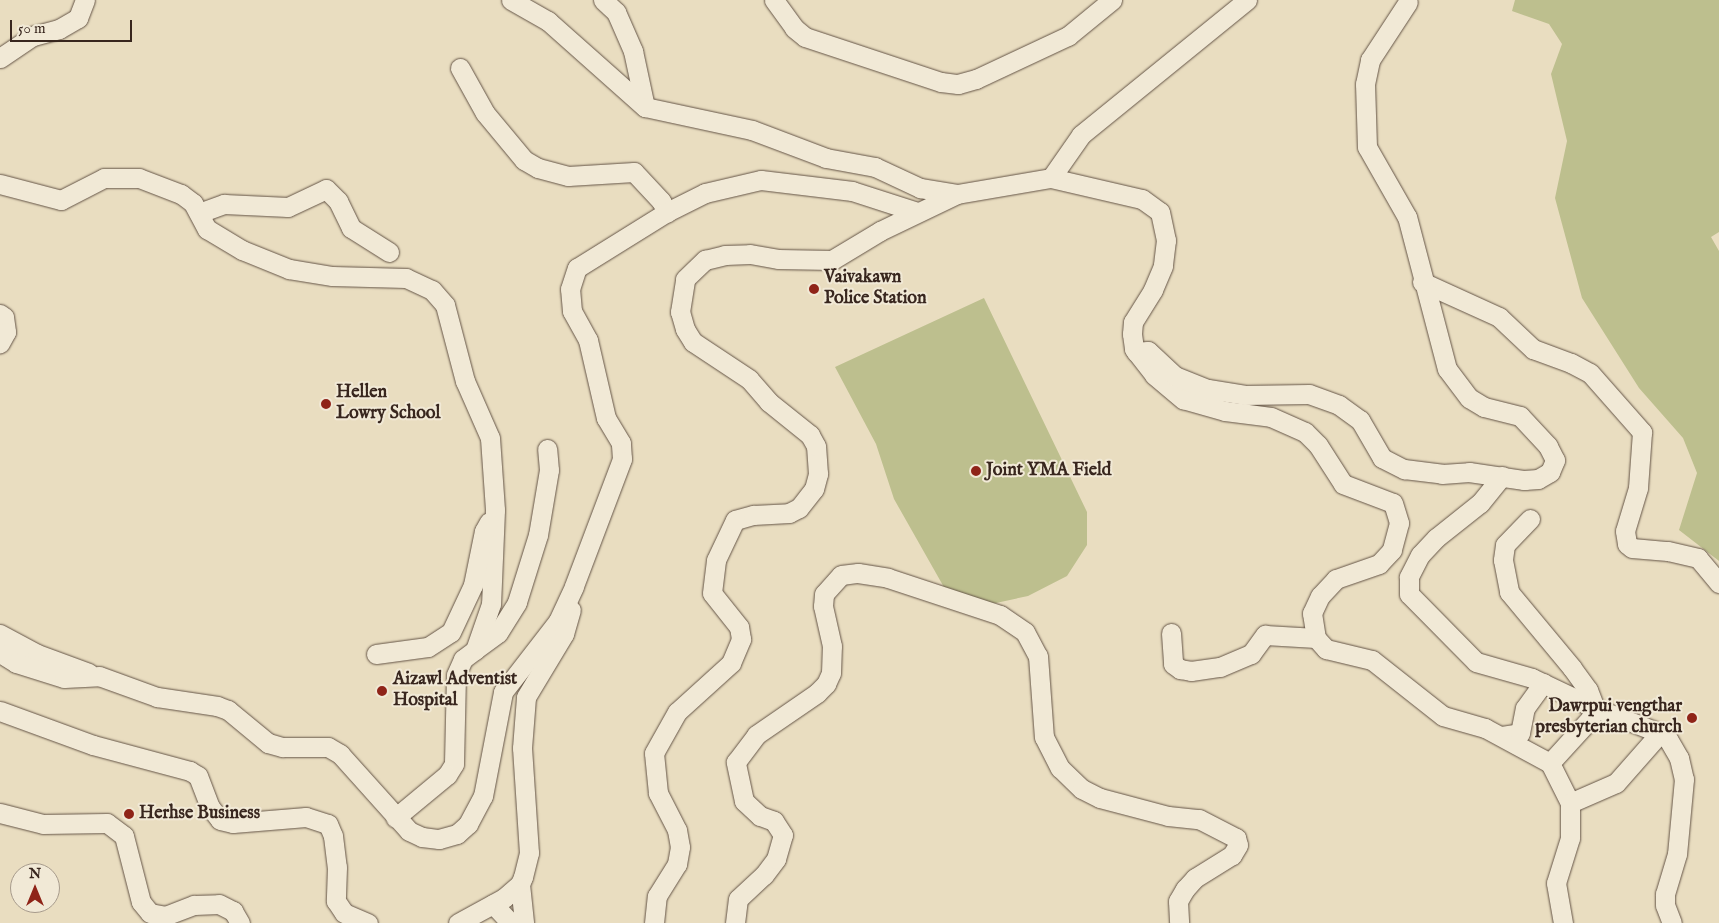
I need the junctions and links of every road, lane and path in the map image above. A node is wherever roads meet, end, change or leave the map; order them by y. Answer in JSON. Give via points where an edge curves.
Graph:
{"nodes":[{"id":1,"x":86,"y":0,"type":"edge"},
{"id":2,"x":511,"y":0,"type":"edge"},
{"id":3,"x":603,"y":0,"type":"edge"},
{"id":4,"x":774,"y":0,"type":"edge"},
{"id":5,"x":1112,"y":0,"type":"edge"},
{"id":6,"x":1247,"y":0,"type":"edge"},
{"id":7,"x":1408,"y":2,"type":"dead end"},
{"id":8,"x":0,"y":58,"type":"edge"},
{"id":9,"x":460,"y":68,"type":"dead end"},
{"id":10,"x":645,"y":107,"type":"junction"},
{"id":11,"x":1051,"y":178,"type":"junction"},
{"id":12,"x":0,"y":184,"type":"edge"},
{"id":13,"x":957,"y":194,"type":"junction"},
{"id":14,"x":667,"y":212,"type":"junction"},
{"id":15,"x":917,"y":212,"type":"junction"},
{"id":16,"x":200,"y":213,"type":"junction"},
{"id":17,"x":389,"y":252,"type":"dead end"},
{"id":18,"x":1422,"y":282,"type":"junction"},
{"id":19,"x":0,"y":314,"type":"edge"},
{"id":20,"x":0,"y":343,"type":"edge"},
{"id":21,"x":1136,"y":352,"type":"junction"},
{"id":22,"x":547,"y":449,"type":"dead end"},
{"id":23,"x":1502,"y":476,"type":"junction"},
{"id":24,"x":495,"y":510,"type":"junction"},
{"id":25,"x":1530,"y":519,"type":"dead end"},
{"id":26,"x":1719,"y":583,"type":"edge"},
{"id":27,"x":574,"y":586,"type":"junction"},
{"id":28,"x":1172,"y":633,"type":"dead end"},
{"id":29,"x":0,"y":634,"type":"edge"},
{"id":30,"x":1316,"y":638,"type":"junction"},
{"id":31,"x":475,"y":650,"type":"junction"},
{"id":32,"x":0,"y":653,"type":"edge"},
{"id":33,"x":376,"y":654,"type":"dead end"},
{"id":34,"x":99,"y":676,"type":"junction"},
{"id":35,"x":1543,"y":683,"type":"junction"},
{"id":36,"x":1595,"y":708,"type":"junction"},
{"id":37,"x":0,"y":711,"type":"edge"},
{"id":38,"x":1660,"y":733,"type":"junction"},
{"id":39,"x":1502,"y":736,"type":"junction"},
{"id":40,"x":1550,"y":763,"type":"junction"},
{"id":41,"x":1570,"y":803,"type":"junction"},
{"id":42,"x":0,"y":813,"type":"edge"},
{"id":43,"x":395,"y":818,"type":"junction"},
{"id":44,"x":520,"y":884,"type":"junction"},
{"id":45,"x":493,"y":904,"type":"junction"},
{"id":46,"x":240,"y":923,"type":"edge"},
{"id":47,"x":368,"y":923,"type":"edge"},
{"id":48,"x":458,"y":923,"type":"edge"},
{"id":49,"x":512,"y":923,"type":"edge"},
{"id":50,"x":524,"y":923,"type":"edge"},
{"id":51,"x":654,"y":923,"type":"edge"},
{"id":52,"x":735,"y":923,"type":"edge"},
{"id":53,"x":1179,"y":923,"type":"edge"},
{"id":54,"x":1563,"y":923,"type":"edge"},
{"id":55,"x":1672,"y":923,"type":"edge"}],
"edges":[{"from":1,"to":8,"type":"street","via":[[78,18],[59,29],[33,36]]},
{"from":2,"to":10,"type":"street","via":[[548,21]]},
{"from":3,"to":10,"type":"street","via":[[616,12],[633,51]]},
{"from":4,"to":5,"type":"street","via":[[804,37],[941,82],[958,84],[976,79],[1068,36]]},
{"from":6,"to":11,"type":"street","via":[[1081,135]]},
{"from":7,"to":18,"type":"street","via":[[1370,60],[1365,84],[1364,132],[1372,159],[1407,216]]},
{"from":9,"to":14,"type":"street","via":[[485,113],[524,160],[538,168],[568,176],[634,172],[662,201]]},
{"from":10,"to":13,"type":"street","via":[[752,130],[826,158],[875,168],[920,188]]},
{"from":11,"to":13,"type":"street"},
{"from":11,"to":21,"type":"street","via":[[1142,199],[1160,212],[1166,225],[1163,266],[1153,290],[1133,322]]},
{"from":12,"to":16,"type":"street","via":[[61,200],[104,178],[139,178],[181,194]]},
{"from":13,"to":15,"type":"street"},
{"from":14,"to":15,"type":"street","via":[[705,193],[761,180],[852,191]]},
{"from":14,"to":27,"type":"street","via":[[583,263],[577,268],[570,289],[572,311],[588,340],[606,418],[622,451],[620,466]]},
{"from":15,"to":51,"type":"street","via":[[832,260],[725,255],[705,260],[685,279],[680,312],[693,342],[749,379],[769,402],[810,435],[816,446],[818,474],[814,489],[799,508],[789,513],[753,515],[734,520],[716,560],[712,593],[739,627],[741,639],[731,663],[676,712],[654,752],[658,793],[677,830],[680,847],[677,864],[658,896]]},
{"from":16,"to":17,"type":"street","via":[[224,204],[288,207],[326,189],[338,201],[351,228]]},
{"from":16,"to":24,"type":"street","via":[[207,228],[242,250],[289,269],[332,276],[406,278],[424,285],[440,297],[449,317],[466,381],[490,438]]},
{"from":18,"to":23,"type":"street","via":[[1442,359],[1462,391],[1484,407],[1520,416],[1548,446],[1555,460],[1550,472],[1538,479]]},
{"from":18,"to":26,"type":"street","via":[[1500,317],[1533,349],[1590,373],[1642,432],[1638,488],[1625,531],[1627,544],[1632,548],[1698,558]]},
{"from":19,"to":20,"type":"street","via":[[4,317],[6,332]]},
{"from":21,"to":23,"type":"street","via":[[1148,351],[1175,376],[1208,389],[1244,395],[1309,394],[1339,405],[1360,420],[1382,458],[1404,469]]},
{"from":21,"to":30,"type":"street","via":[[1154,375],[1183,399],[1225,411],[1271,417],[1305,432],[1318,445],[1343,484],[1393,503],[1399,523],[1392,550],[1379,564],[1336,579],[1320,596],[1312,613]]},
{"from":22,"to":31,"type":"street","via":[[549,470],[538,535],[517,602],[498,633]]},
{"from":23,"to":35,"type":"street","via":[[1480,503],[1420,555],[1409,577],[1409,594],[1476,662]]},
{"from":24,"to":31,"type":"street","via":[[491,604]]},
{"from":24,"to":33,"type":"street","via":[[484,531],[473,585],[451,632],[428,647]]},
{"from":25,"to":36,"type":"street","via":[[1506,545],[1503,560],[1509,592],[1572,668],[1588,690]]},
{"from":27,"to":43,"type":"street","via":[[558,621],[503,692],[483,796],[468,824],[457,834],[439,839],[409,831]]},
{"from":27,"to":44,"type":"street","via":[[564,634],[526,697],[522,748],[529,853]]},
{"from":28,"to":30,"type":"street","via":[[1174,664],[1191,671],[1220,667],[1250,654],[1265,635]]},
{"from":29,"to":34,"type":"street","via":[[37,654]]},
{"from":30,"to":39,"type":"street","via":[[1326,649],[1372,660],[1443,716]]},
{"from":31,"to":43,"type":"street","via":[[463,659],[456,675],[454,764],[447,775]]},
{"from":32,"to":34,"type":"street","via":[[16,663],[64,678]]},
{"from":34,"to":43,"type":"street","via":[[157,697],[228,710],[268,743],[298,748],[328,747],[340,754]]},
{"from":35,"to":36,"type":"street"},
{"from":35,"to":39,"type":"street","via":[[1525,708],[1520,734]]},
{"from":36,"to":38,"type":"street"},
{"from":36,"to":40,"type":"street","via":[[1590,719]]},
{"from":37,"to":47,"type":"street","via":[[93,745],[190,771],[198,776],[210,807],[220,820],[233,823],[306,817],[328,824],[337,867],[336,901],[344,913]]},
{"from":38,"to":41,"type":"street","via":[[1616,782]]},
{"from":38,"to":55,"type":"street","via":[[1668,739],[1679,758],[1684,779],[1677,854],[1665,894],[1665,906]]},
{"from":39,"to":40,"type":"street"},
{"from":40,"to":41,"type":"street"},
{"from":41,"to":54,"type":"street","via":[[1570,838],[1556,883]]},
{"from":42,"to":46,"type":"street","via":[[43,824],[107,823],[124,836],[142,902],[150,913],[165,916],[194,906],[219,904],[233,911]]},
{"from":44,"to":45,"type":"street"},
{"from":44,"to":50,"type":"street"},
{"from":45,"to":48,"type":"street"},
{"from":45,"to":49,"type":"street"},
{"from":52,"to":53,"type":"street","via":[[738,900],[764,876],[776,859],[783,835],[774,822],[760,816],[744,801],[736,762],[756,734],[826,684],[831,674],[832,646],[823,606],[824,594],[841,575],[858,573],[888,578],[1000,615],[1025,632],[1038,656],[1044,737],[1060,768],[1082,789],[1100,798],[1168,816],[1199,819],[1236,838],[1238,845],[1232,855],[1195,878],[1185,889],[1178,900]]}]}
